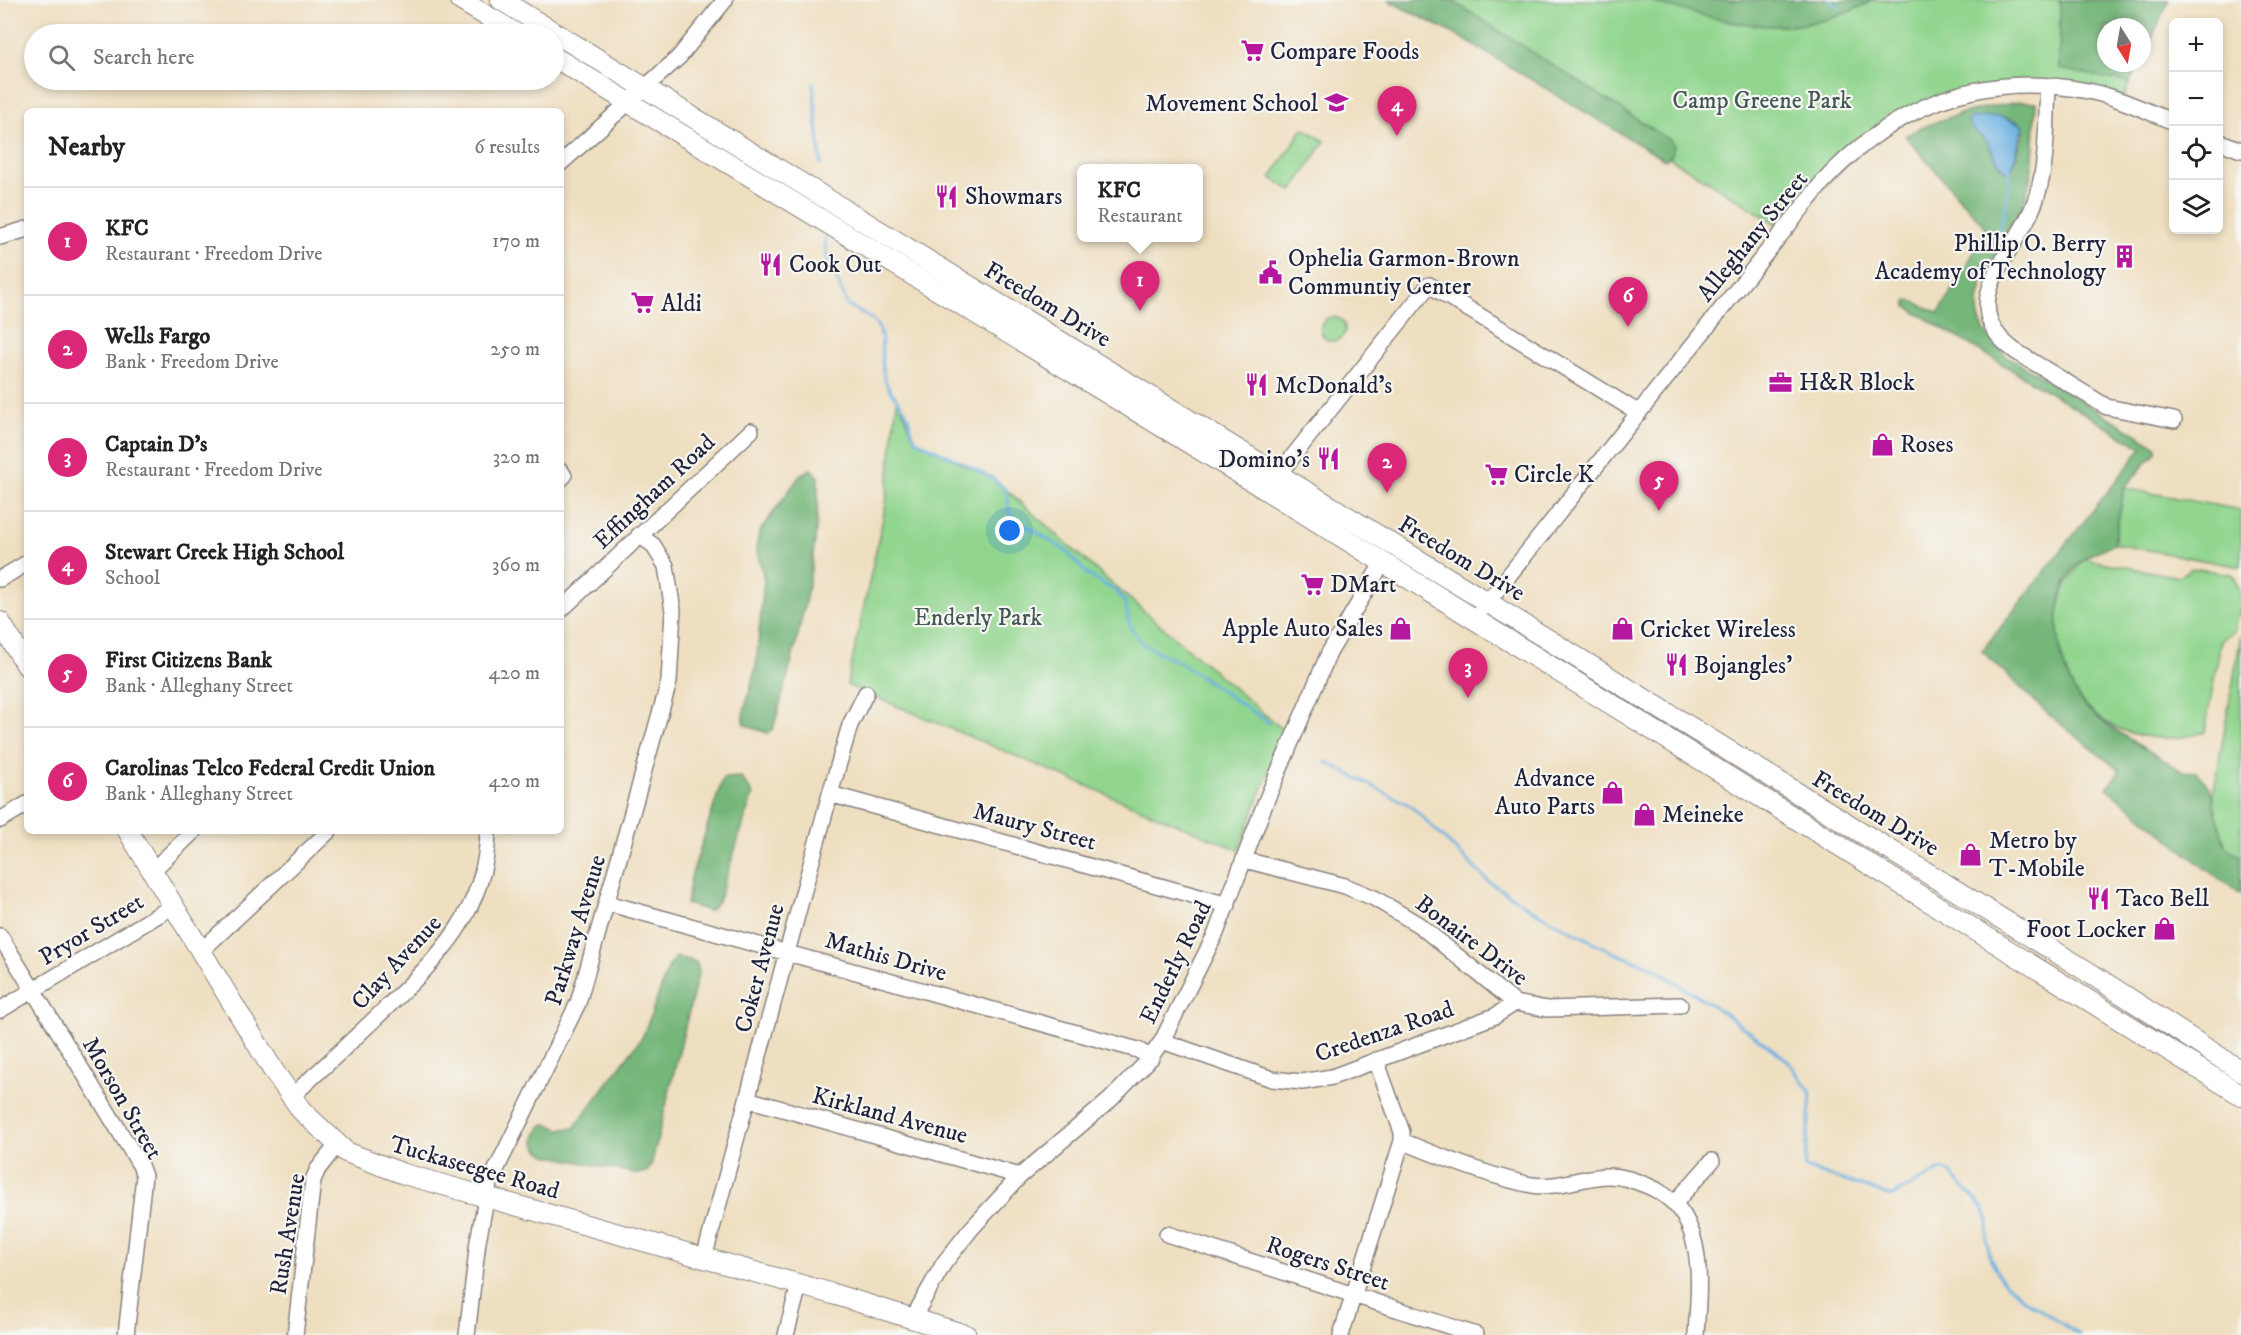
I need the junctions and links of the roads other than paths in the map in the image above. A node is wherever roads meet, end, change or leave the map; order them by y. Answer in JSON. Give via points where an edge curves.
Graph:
{"nodes":[{"id":1,"x":460,"y":0,"type":"edge"},
{"id":2,"x":501,"y":0,"type":"edge"},
{"id":3,"x":725,"y":0,"type":"edge"},
{"id":4,"x":500,"y":24,"type":"edge"},
{"id":5,"x":541,"y":24,"type":"edge"},
{"id":6,"x":564,"y":38,"type":"edge"},
{"id":7,"x":564,"y":63,"type":"edge"},
{"id":8,"x":2048,"y":86,"type":"junction"},
{"id":9,"x":645,"y":87,"type":"junction"},
{"id":10,"x":628,"y":102,"type":"junction"},
{"id":11,"x":2169,"y":120,"type":"edge"},
{"id":12,"x":2223,"y":143,"type":"edge"},
{"id":13,"x":2241,"y":150,"type":"edge"},
{"id":14,"x":564,"y":160,"type":"edge"},
{"id":15,"x":24,"y":230,"type":"edge"},
{"id":16,"x":0,"y":237,"type":"edge"},
{"id":17,"x":942,"y":294,"type":"junction"},
{"id":18,"x":1018,"y":316,"type":"junction"},
{"id":19,"x":1639,"y":413,"type":"junction"},
{"id":20,"x":2174,"y":420,"type":"dead end"},
{"id":21,"x":751,"y":431,"type":"dead end"},
{"id":22,"x":1174,"y":435,"type":"junction"},
{"id":23,"x":1278,"y":475,"type":"junction"},
{"id":24,"x":639,"y":535,"type":"junction"},
{"id":25,"x":1383,"y":562,"type":"junction"},
{"id":26,"x":24,"y":565,"type":"edge"},
{"id":27,"x":0,"y":579,"type":"edge"},
{"id":28,"x":1487,"y":602,"type":"junction"},
{"id":29,"x":564,"y":606,"type":"edge"},
{"id":30,"x":1475,"y":619,"type":"junction"},
{"id":31,"x":1,"y":625,"type":"edge"},
{"id":32,"x":24,"y":661,"type":"edge"},
{"id":33,"x":866,"y":693,"type":"dead end"},
{"id":34,"x":830,"y":794,"type":"junction"},
{"id":35,"x":24,"y":806,"type":"edge"},
{"id":36,"x":1834,"y":818,"type":"junction"},
{"id":37,"x":0,"y":820,"type":"edge"},
{"id":38,"x":130,"y":834,"type":"edge"},
{"id":39,"x":191,"y":834,"type":"edge"},
{"id":40,"x":326,"y":834,"type":"edge"},
{"id":41,"x":488,"y":834,"type":"edge"},
{"id":42,"x":1822,"y":835,"type":"junction"},
{"id":43,"x":1245,"y":860,"type":"junction"},
{"id":44,"x":152,"y":871,"type":"junction"},
{"id":45,"x":607,"y":903,"type":"junction"},
{"id":46,"x":1228,"y":905,"type":"junction"},
{"id":47,"x":173,"y":906,"type":"junction"},
{"id":48,"x":0,"y":936,"type":"edge"},
{"id":49,"x":201,"y":951,"type":"junction"},
{"id":50,"x":786,"y":952,"type":"junction"},
{"id":51,"x":33,"y":990,"type":"junction"},
{"id":52,"x":1515,"y":1003,"type":"junction"},
{"id":53,"x":1680,"y":1005,"type":"dead end"},
{"id":54,"x":0,"y":1010,"type":"edge"},
{"id":55,"x":2190,"y":1038,"type":"junction"},
{"id":56,"x":1162,"y":1041,"type":"junction"},
{"id":57,"x":2178,"y":1055,"type":"junction"},
{"id":58,"x":1151,"y":1058,"type":"junction"},
{"id":59,"x":1376,"y":1060,"type":"junction"},
{"id":60,"x":2241,"y":1071,"type":"edge"},
{"id":61,"x":2241,"y":1095,"type":"edge"},
{"id":62,"x":291,"y":1097,"type":"junction"},
{"id":63,"x":747,"y":1099,"type":"junction"},
{"id":64,"x":1402,"y":1141,"type":"junction"},
{"id":65,"x":336,"y":1146,"type":"junction"},
{"id":66,"x":1713,"y":1161,"type":"dead end"},
{"id":67,"x":1020,"y":1176,"type":"junction"},
{"id":68,"x":486,"y":1197,"type":"junction"},
{"id":69,"x":1674,"y":1204,"type":"junction"},
{"id":70,"x":1167,"y":1234,"type":"dead end"},
{"id":71,"x":704,"y":1258,"type":"junction"},
{"id":72,"x":800,"y":1285,"type":"junction"},
{"id":73,"x":1353,"y":1295,"type":"junction"},
{"id":74,"x":913,"y":1318,"type":"junction"},
{"id":75,"x":126,"y":1335,"type":"edge"},
{"id":76,"x":295,"y":1335,"type":"edge"},
{"id":77,"x":467,"y":1335,"type":"edge"},
{"id":78,"x":786,"y":1335,"type":"edge"},
{"id":79,"x":966,"y":1335,"type":"edge"},
{"id":80,"x":1341,"y":1335,"type":"edge"},
{"id":81,"x":1476,"y":1335,"type":"edge"},
{"id":82,"x":1696,"y":1335,"type":"edge"}],
"edges":[{"from":1,"to":4,"type":"main road"},
{"from":2,"to":5,"type":"main road","name":"Freedom Drive"},
{"from":3,"to":9,"type":"street","via":[[679,57]]},
{"from":6,"to":9,"type":"main road","name":"Freedom Drive"},
{"from":7,"to":10,"type":"main road","name":"Freedom Drive"},
{"from":8,"to":11,"type":"street","name":"Alleghany Street","via":[[2107,96]]},
{"from":8,"to":19,"type":"street","name":"Alleghany Street","via":[[2008,86],[1963,93],[1915,110],[1866,140],[1822,183]]},
{"from":8,"to":20,"type":"street","via":[[2041,183],[2030,216],[1989,287],[1986,301],[1991,328],[2015,351],[2108,406]]},
{"from":9,"to":10,"type":"street"},
{"from":9,"to":18,"type":"main road","name":"Freedom Drive"},
{"from":10,"to":14,"type":"street"},
{"from":10,"to":17,"type":"main road","name":"Freedom Drive"},
{"from":12,"to":13,"type":"street"},
{"from":15,"to":16,"type":"street"},
{"from":17,"to":18,"type":"main road","via":[[954,288],[992,311]]},
{"from":17,"to":22,"type":"main road","name":"Freedom Drive"},
{"from":18,"to":23,"type":"main road","name":"Freedom Drive"},
{"from":19,"to":23,"type":"street","via":[[1429,285]]},
{"from":19,"to":28,"type":"street","name":"Alleghany Street"},
{"from":21,"to":24,"type":"street","name":"Effingham Road"},
{"from":22,"to":23,"type":"main road","via":[[1203,443],[1263,481]]},
{"from":22,"to":25,"type":"main road","name":"Freedom Drive"},
{"from":23,"to":28,"type":"main road","name":"Freedom Drive"},
{"from":24,"to":29,"type":"street","name":"Effingham Road"},
{"from":24,"to":45,"type":"street","name":"Parkway Avenue","via":[[653,545],[666,566],[673,638],[664,704]]},
{"from":25,"to":30,"type":"main road","name":"Freedom Drive"},
{"from":25,"to":43,"type":"street","name":"Enderly Road","via":[[1329,653]]},
{"from":26,"to":27,"type":"street"},
{"from":28,"to":30,"type":"street","name":"Alleghany Street"},
{"from":28,"to":36,"type":"main road","name":"Freedom Drive"},
{"from":30,"to":42,"type":"main road","name":"Freedom Drive"},
{"from":31,"to":32,"type":"main road"},
{"from":33,"to":34,"type":"street","name":"Coker Avenue","via":[[850,725]]},
{"from":34,"to":46,"type":"street","name":"Maury Street"},
{"from":34,"to":50,"type":"street","name":"Coker Avenue"},
{"from":35,"to":37,"type":"street"},
{"from":36,"to":42,"type":"main road"},
{"from":36,"to":55,"type":"main road","name":"Freedom Drive"},
{"from":38,"to":44,"type":"main road","name":"Tuckaseegee Road"},
{"from":39,"to":44,"type":"street"},
{"from":40,"to":49,"type":"street"},
{"from":41,"to":62,"type":"street","name":"Clay Avenue","via":[[475,896],[448,945]]},
{"from":42,"to":57,"type":"main road","name":"Freedom Drive"},
{"from":43,"to":46,"type":"street","name":"Enderly Road"},
{"from":43,"to":52,"type":"street","name":"Bonaire Drive","via":[[1345,886],[1374,898],[1419,925]]},
{"from":44,"to":47,"type":"main road","name":"Tuckaseegee Road"},
{"from":45,"to":50,"type":"street","name":"Mathis Drive"},
{"from":45,"to":68,"type":"street","name":"Parkway Avenue","via":[[578,1003],[491,1179]]},
{"from":46,"to":56,"type":"street","name":"Enderly Road"},
{"from":47,"to":49,"type":"main road","name":"Tuckaseegee Road"},
{"from":47,"to":51,"type":"street","name":"Pryor Street"},
{"from":48,"to":51,"type":"street","name":"Morson Street"},
{"from":49,"to":62,"type":"main road","name":"Tuckaseegee Road"},
{"from":50,"to":58,"type":"street","name":"Mathis Drive","via":[[1138,1050]]},
{"from":50,"to":63,"type":"street","name":"Coker Avenue"},
{"from":51,"to":54,"type":"street","name":"Pryor Street"},
{"from":51,"to":75,"type":"street","name":"Morson Street","via":[[144,1176]]},
{"from":52,"to":53,"type":"street","name":"Bonaire Drive","via":[[1546,1009]]},
{"from":52,"to":59,"type":"street","name":"Credenza Road","via":[[1495,1016]]},
{"from":55,"to":57,"type":"main road"},
{"from":55,"to":60,"type":"main road","name":"Freedom Drive"},
{"from":56,"to":58,"type":"street","name":"Enderly Road"},
{"from":56,"to":59,"type":"street","name":"Credenza Road","via":[[1287,1082],[1332,1077]]},
{"from":57,"to":61,"type":"main road","name":"Freedom Drive"},
{"from":58,"to":67,"type":"street","name":"Enderly Road","via":[[1110,1100]]},
{"from":59,"to":64,"type":"street"},
{"from":62,"to":65,"type":"main road","name":"Tuckaseegee Road"},
{"from":63,"to":67,"type":"street","name":"Kirkland Avenue"},
{"from":63,"to":71,"type":"street","name":"Coker Avenue"},
{"from":64,"to":69,"type":"street","via":[[1532,1185],[1620,1177],[1654,1189]]},
{"from":64,"to":73,"type":"street"},
{"from":65,"to":68,"type":"main road","name":"Tuckaseegee Road","via":[[404,1174]]},
{"from":65,"to":76,"type":"street","name":"Rush Avenue","via":[[313,1180]]},
{"from":66,"to":69,"type":"street"},
{"from":67,"to":74,"type":"street","name":"Enderly Road","via":[[944,1263]]},
{"from":68,"to":71,"type":"main road","name":"Tuckaseegee Road"},
{"from":68,"to":77,"type":"street","name":"Parkway Avenue"},
{"from":69,"to":82,"type":"street","via":[[1696,1245]]},
{"from":70,"to":73,"type":"street","name":"Rogers Street"},
{"from":71,"to":72,"type":"main road","name":"Tuckaseegee Road"},
{"from":72,"to":74,"type":"main road","name":"Tuckaseegee Road"},
{"from":72,"to":78,"type":"street"},
{"from":73,"to":80,"type":"street"},
{"from":73,"to":81,"type":"street","name":"Rogers Street"},
{"from":74,"to":79,"type":"main road","name":"Tuckaseegee Road"}]}
